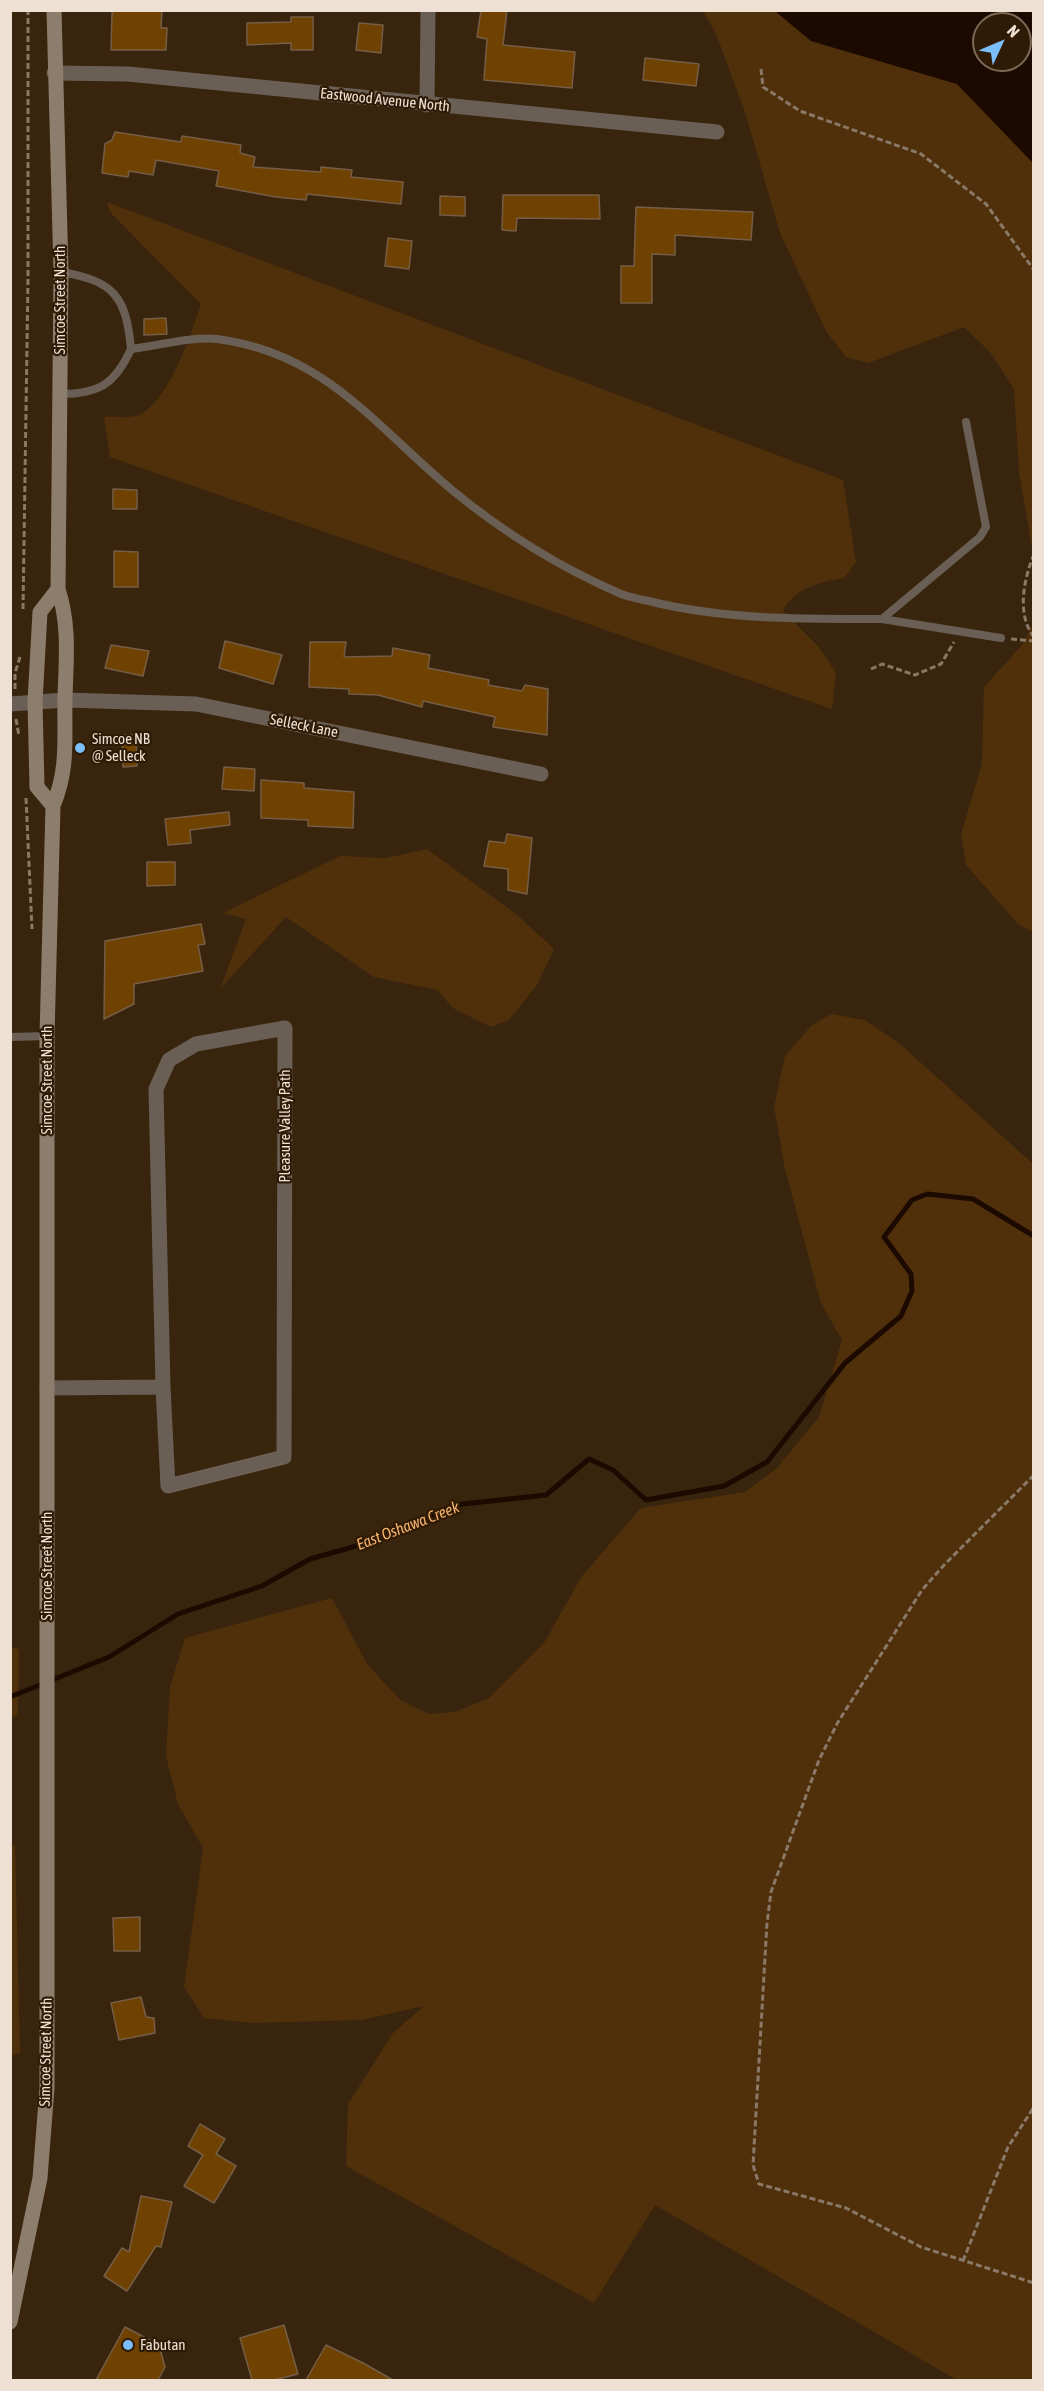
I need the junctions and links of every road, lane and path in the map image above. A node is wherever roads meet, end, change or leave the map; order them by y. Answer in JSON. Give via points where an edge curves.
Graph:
{"nodes":[{"id":1,"x":54,"y":10,"type":"edge"},
{"id":2,"x":428,"y":10,"type":"edge"},
{"id":3,"x":761,"y":69,"type":"dead end"},
{"id":4,"x":54,"y":73,"type":"junction"},
{"id":5,"x":427,"y":105,"type":"junction"},
{"id":6,"x":717,"y":132,"type":"dead end"},
{"id":7,"x":1034,"y":270,"type":"edge"},
{"id":8,"x":60,"y":272,"type":"junction"},
{"id":9,"x":131,"y":349,"type":"junction"},
{"id":10,"x":61,"y":394,"type":"junction"},
{"id":11,"x":966,"y":422,"type":"dead end"},
{"id":12,"x":1034,"y":554,"type":"edge"},
{"id":13,"x":58,"y":589,"type":"junction"},
{"id":14,"x":882,"y":619,"type":"junction"},
{"id":15,"x":961,"y":631,"type":"junction"},
{"id":16,"x":1001,"y":638,"type":"joint"},
{"id":17,"x":1034,"y":639,"type":"edge"},
{"id":18,"x":871,"y":669,"type":"dead end"},
{"id":19,"x":64,"y":700,"type":"junction"},
{"id":20,"x":35,"y":702,"type":"junction"},
{"id":21,"x":10,"y":704,"type":"edge"},
{"id":22,"x":541,"y":774,"type":"dead end"},
{"id":23,"x":53,"y":806,"type":"junction"},
{"id":24,"x":47,"y":1036,"type":"junction"},
{"id":25,"x":10,"y":1037,"type":"edge"},
{"id":26,"x":163,"y":1387,"type":"junction"},
{"id":27,"x":47,"y":1388,"type":"junction"},
{"id":28,"x":1034,"y":1475,"type":"edge"},
{"id":29,"x":1034,"y":2107,"type":"edge"},
{"id":30,"x":963,"y":2261,"type":"junction"},
{"id":31,"x":1034,"y":2283,"type":"edge"},
{"id":32,"x":10,"y":2322,"type":"edge"}],
"edges":[{"from":1,"to":4,"type":"main road","name":"Simcoe Street North"},
{"from":2,"to":5,"type":"street"},
{"from":3,"to":7,"type":"path","via":[[763,87],[800,111],[921,154],[951,175],[986,204]]},
{"from":4,"to":5,"type":"street","name":"Eastwood Avenue North","via":[[128,74]]},
{"from":4,"to":8,"type":"main road","name":"Simcoe Street North"},
{"from":5,"to":6,"type":"street","name":"Eastwood Avenue North"},
{"from":8,"to":9,"type":"lane","via":[[83,276],[118,297],[128,316]]},
{"from":8,"to":10,"type":"main road","name":"Simcoe Street North"},
{"from":9,"to":10,"type":"lane","via":[[111,381],[85,394]]},
{"from":9,"to":14,"type":"lane","via":[[214,339],[275,352],[304,366],[352,399],[494,523],[551,558],[623,594],[680,608],[777,620]]},
{"from":10,"to":13,"type":"main road","name":"Simcoe Street North"},
{"from":11,"to":14,"type":"lane","via":[[986,527],[980,537]]},
{"from":12,"to":17,"type":"path","via":[[1028,567],[1023,610]]},
{"from":13,"to":19,"type":"main road","name":"Simcoe Street North","via":[[66,612]]},
{"from":13,"to":20,"type":"main road","via":[[40,612]]},
{"from":14,"to":15,"type":"lane"},
{"from":15,"to":16,"type":"lane"},
{"from":15,"to":18,"type":"path","via":[[941,664],[915,675],[882,664]]},
{"from":16,"to":17,"type":"path"},
{"from":19,"to":20,"type":"street","name":"Selleck Lane"},
{"from":19,"to":22,"type":"street","name":"Selleck Lane","via":[[196,704]]},
{"from":19,"to":23,"type":"main road","name":"Simcoe Street North","via":[[63,782]]},
{"from":20,"to":21,"type":"street","name":"Selleck Lane"},
{"from":20,"to":23,"type":"main road","via":[[38,787]]},
{"from":23,"to":24,"type":"main road","name":"Simcoe Street North"},
{"from":24,"to":25,"type":"lane"},
{"from":24,"to":27,"type":"main road","name":"Simcoe Street North"},
{"from":26,"to":26,"type":"street","name":"Pleasure Valley Path","via":[[168,1486],[284,1457],[285,1028],[196,1044],[169,1060],[156,1089]]},
{"from":26,"to":27,"type":"street"},
{"from":27,"to":32,"type":"main road","name":"Simcoe Street North","via":[[47,2088],[40,2178]]},
{"from":28,"to":30,"type":"path","via":[[922,1590],[838,1722],[819,1760],[771,1892],[767,1923],[753,2165],[759,2184],[846,2208],[921,2247]]},
{"from":29,"to":30,"type":"path","via":[[1008,2147]]},
{"from":30,"to":31,"type":"path"}]}
